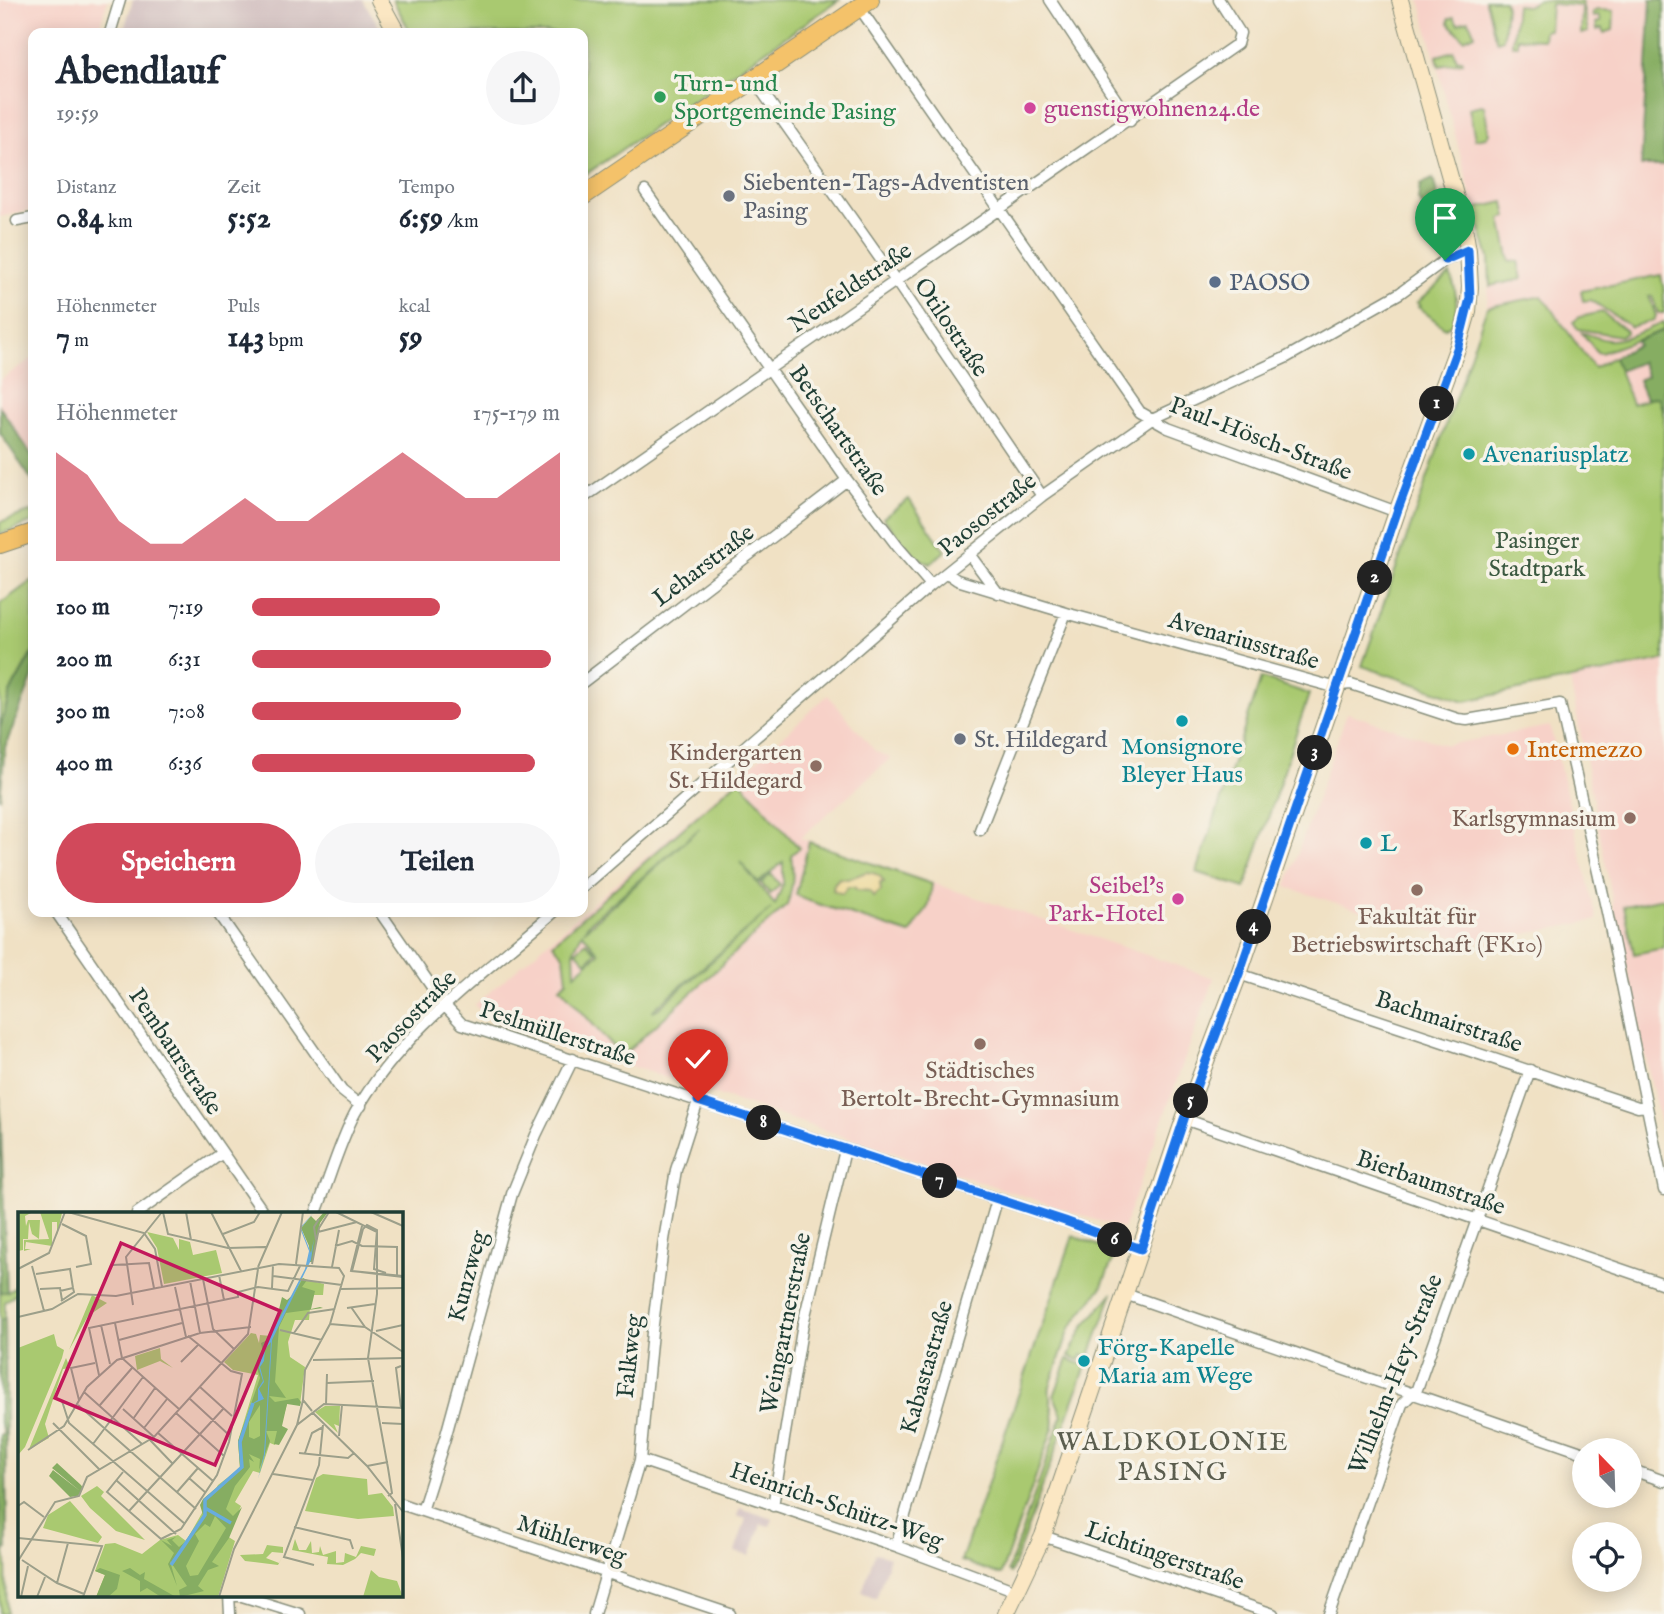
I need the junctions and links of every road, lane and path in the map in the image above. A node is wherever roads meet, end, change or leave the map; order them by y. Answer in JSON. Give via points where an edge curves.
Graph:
{"nodes":[{"id":1,"x":120,"y":0,"type":"edge"},
{"id":2,"x":379,"y":0,"type":"edge"},
{"id":3,"x":1050,"y":0,"type":"edge"},
{"id":4,"x":1219,"y":0,"type":"edge"},
{"id":5,"x":1401,"y":0,"type":"edge"},
{"id":6,"x":865,"y":4,"type":"edge"},
{"id":7,"x":112,"y":28,"type":"edge"},
{"id":8,"x":394,"y":28,"type":"edge"},
{"id":9,"x":754,"y":80,"type":"junction"},
{"id":10,"x":1130,"y":121,"type":"junction"},
{"id":11,"x":645,"y":191,"type":"dead end"},
{"id":12,"x":588,"y":193,"type":"edge"},
{"id":13,"x":1001,"y":208,"type":"junction"},
{"id":14,"x":28,"y":219,"type":"edge"},
{"id":15,"x":17,"y":221,"type":"dead end"},
{"id":16,"x":1468,"y":250,"type":"junction"},
{"id":17,"x":896,"y":281,"type":"junction"},
{"id":18,"x":769,"y":368,"type":"junction"},
{"id":19,"x":1152,"y":419,"type":"junction"},
{"id":20,"x":847,"y":480,"type":"junction"},
{"id":21,"x":588,"y":495,"type":"edge"},
{"id":22,"x":1042,"y":496,"type":"junction"},
{"id":23,"x":1397,"y":512,"type":"junction"},
{"id":24,"x":28,"y":535,"type":"edge"},
{"id":25,"x":0,"y":544,"type":"edge"},
{"id":26,"x":969,"y":554,"type":"junction"},
{"id":27,"x":947,"y":572,"type":"junction"},
{"id":28,"x":932,"y":585,"type":"junction"},
{"id":29,"x":998,"y":593,"type":"junction"},
{"id":30,"x":1066,"y":613,"type":"junction"},
{"id":31,"x":588,"y":678,"type":"edge"},
{"id":32,"x":1338,"y":687,"type":"junction"},
{"id":33,"x":980,"y":831,"type":"dead end"},
{"id":34,"x":588,"y":883,"type":"edge"},
{"id":35,"x":59,"y":917,"type":"edge"},
{"id":36,"x":221,"y":917,"type":"edge"},
{"id":37,"x":383,"y":917,"type":"edge"},
{"id":38,"x":548,"y":917,"type":"edge"},
{"id":39,"x":1239,"y":974,"type":"junction"},
{"id":40,"x":445,"y":1006,"type":"junction"},
{"id":41,"x":573,"y":1059,"type":"junction"},
{"id":42,"x":1530,"y":1070,"type":"junction"},
{"id":43,"x":698,"y":1101,"type":"junction"},
{"id":44,"x":1646,"y":1105,"type":"junction"},
{"id":45,"x":361,"y":1106,"type":"junction"},
{"id":46,"x":1184,"y":1119,"type":"junction"},
{"id":47,"x":845,"y":1150,"type":"junction"},
{"id":48,"x":221,"y":1154,"type":"junction"},
{"id":49,"x":1664,"y":1190,"type":"edge"},
{"id":50,"x":997,"y":1200,"type":"junction"},
{"id":51,"x":138,"y":1212,"type":"edge"},
{"id":52,"x":263,"y":1212,"type":"edge"},
{"id":53,"x":316,"y":1212,"type":"edge"},
{"id":54,"x":1476,"y":1220,"type":"junction"},
{"id":55,"x":1141,"y":1249,"type":"junction"},
{"id":56,"x":1664,"y":1284,"type":"edge"},
{"id":57,"x":1125,"y":1294,"type":"junction"},
{"id":58,"x":1411,"y":1395,"type":"junction"},
{"id":59,"x":1572,"y":1449,"type":"edge"},
{"id":60,"x":640,"y":1460,"type":"junction"},
{"id":61,"x":1642,"y":1473,"type":"edge"},
{"id":62,"x":1664,"y":1481,"type":"edge"},
{"id":63,"x":402,"y":1504,"type":"edge"},
{"id":64,"x":772,"y":1506,"type":"junction"},
{"id":65,"x":422,"y":1511,"type":"junction"},
{"id":66,"x":1043,"y":1536,"type":"junction"},
{"id":67,"x":896,"y":1546,"type":"junction"},
{"id":68,"x":607,"y":1573,"type":"junction"},
{"id":69,"x":1019,"y":1592,"type":"junction"},
{"id":70,"x":229,"y":1596,"type":"edge"},
{"id":71,"x":242,"y":1596,"type":"edge"},
{"id":72,"x":230,"y":1614,"type":"edge"},
{"id":73,"x":300,"y":1614,"type":"edge"},
{"id":74,"x":594,"y":1614,"type":"edge"},
{"id":75,"x":730,"y":1614,"type":"edge"},
{"id":76,"x":1006,"y":1614,"type":"edge"},
{"id":77,"x":1273,"y":1614,"type":"edge"},
{"id":78,"x":1329,"y":1614,"type":"edge"}],
"edges":[{"from":1,"to":7,"type":"street"},
{"from":2,"to":8,"type":"street"},
{"from":3,"to":10,"type":"street"},
{"from":4,"to":10,"type":"street","name":"Neufeldstraße","via":[[1240,33],[1237,44]]},
{"from":5,"to":16,"type":"street"},
{"from":6,"to":9,"type":"main road"},
{"from":6,"to":13,"type":"street","name":"Paul-Hösch-Straße"},
{"from":9,"to":12,"type":"main road"},
{"from":9,"to":17,"type":"street","name":"Otilostraße"},
{"from":10,"to":13,"type":"street","name":"Neufeldstraße"},
{"from":11,"to":18,"type":"street","name":"Betschartstraße"},
{"from":13,"to":17,"type":"street","name":"Neufeldstraße"},
{"from":13,"to":19,"type":"street","name":"Paul-Hösch-Straße","via":[[1140,412]]},
{"from":14,"to":15,"type":"street"},
{"from":16,"to":19,"type":"street","name":"Paosostraße","via":[[1287,357]]},
{"from":16,"to":23,"type":"street","via":[[1471,287],[1464,328]]},
{"from":17,"to":18,"type":"street","name":"Neufeldstraße"},
{"from":17,"to":22,"type":"street","name":"Otilostraße"},
{"from":18,"to":20,"type":"street","name":"Betschartstraße"},
{"from":18,"to":21,"type":"street","name":"Neufeldstraße"},
{"from":19,"to":22,"type":"street","name":"Paosostraße"},
{"from":19,"to":23,"type":"street","name":"Paul-Hösch-Straße"},
{"from":20,"to":28,"type":"street","name":"Betschartstraße"},
{"from":20,"to":31,"type":"street","name":"Leharstraße"},
{"from":22,"to":26,"type":"street","name":"Paosostraße"},
{"from":23,"to":32,"type":"street"},
{"from":24,"to":25,"type":"main road"},
{"from":26,"to":27,"type":"street","name":"Paosostraße"},
{"from":26,"to":29,"type":"street"},
{"from":27,"to":28,"type":"street","name":"Paosostraße"},
{"from":27,"to":29,"type":"street","name":"Avenariusstraße","via":[[957,580]]},
{"from":28,"to":34,"type":"street","name":"Paosostraße"},
{"from":29,"to":30,"type":"street","name":"Avenariusstraße"},
{"from":30,"to":32,"type":"street","name":"Avenariusstraße"},
{"from":30,"to":33,"type":"street"},
{"from":32,"to":39,"type":"street"},
{"from":32,"to":44,"type":"street","name":"Avenariusstraße","via":[[1351,684],[1467,720],[1560,704]]},
{"from":35,"to":48,"type":"street","name":"Pembaurstraße"},
{"from":36,"to":45,"type":"street","via":[[342,1090]]},
{"from":37,"to":40,"type":"street","name":"Peslmüllerstraße"},
{"from":38,"to":40,"type":"street","name":"Paosostraße"},
{"from":39,"to":42,"type":"street","name":"Bachmairstraße"},
{"from":39,"to":46,"type":"street"},
{"from":40,"to":41,"type":"street","name":"Peslmüllerstraße","via":[[462,1024]]},
{"from":40,"to":45,"type":"street","name":"Paosostraße","via":[[404,1046]]},
{"from":41,"to":43,"type":"street","name":"Peslmüllerstraße"},
{"from":41,"to":65,"type":"street","name":"Kunzweg","via":[[512,1194]]},
{"from":42,"to":44,"type":"street","name":"Bachmairstraße","via":[[1638,1107]]},
{"from":42,"to":54,"type":"street","name":"Wilhelm-Hey-Straße"},
{"from":43,"to":47,"type":"street","name":"Peslmüllerstraße"},
{"from":43,"to":60,"type":"street","name":"Falkweg","via":[[676,1170],[664,1241]]},
{"from":44,"to":49,"type":"street"},
{"from":45,"to":53,"type":"street","name":"Paosostraße"},
{"from":46,"to":54,"type":"street","name":"Bierbaumstraße"},
{"from":46,"to":55,"type":"street"},
{"from":47,"to":50,"type":"street","name":"Peslmüllerstraße"},
{"from":47,"to":64,"type":"street","name":"Weingartnerstraße","via":[[803,1321]]},
{"from":48,"to":51,"type":"street"},
{"from":48,"to":52,"type":"street","name":"Pembaurstraße"},
{"from":50,"to":55,"type":"street","name":"Peslmüllerstraße"},
{"from":50,"to":67,"type":"street","name":"Kabastastraße"},
{"from":54,"to":56,"type":"street","name":"Bierbaumstraße"},
{"from":54,"to":58,"type":"street","name":"Wilhelm-Hey-Straße","via":[[1417,1389]]},
{"from":55,"to":57,"type":"street"},
{"from":57,"to":58,"type":"street"},
{"from":57,"to":66,"type":"street"},
{"from":58,"to":59,"type":"street"},
{"from":58,"to":78,"type":"street","name":"Wilhelm-Hey-Straße","via":[[1401,1406]]},
{"from":60,"to":64,"type":"street","name":"Heinrich-Schütz-Weg"},
{"from":60,"to":68,"type":"street","name":"Falkweg"},
{"from":61,"to":62,"type":"street"},
{"from":63,"to":65,"type":"street","name":"Mühlerweg"},
{"from":64,"to":67,"type":"street","name":"Heinrich-Schütz-Weg"},
{"from":65,"to":68,"type":"street","name":"Mühlerweg"},
{"from":66,"to":69,"type":"street"},
{"from":66,"to":77,"type":"street","name":"Lichtingerstraße"},
{"from":67,"to":69,"type":"street","name":"Heinrich-Schütz-Weg"},
{"from":68,"to":74,"type":"street","name":"Falkweg"},
{"from":68,"to":75,"type":"street","name":"Mühlerweg"},
{"from":69,"to":76,"type":"street"},
{"from":70,"to":72,"type":"street"},
{"from":71,"to":73,"type":"street"}]}
